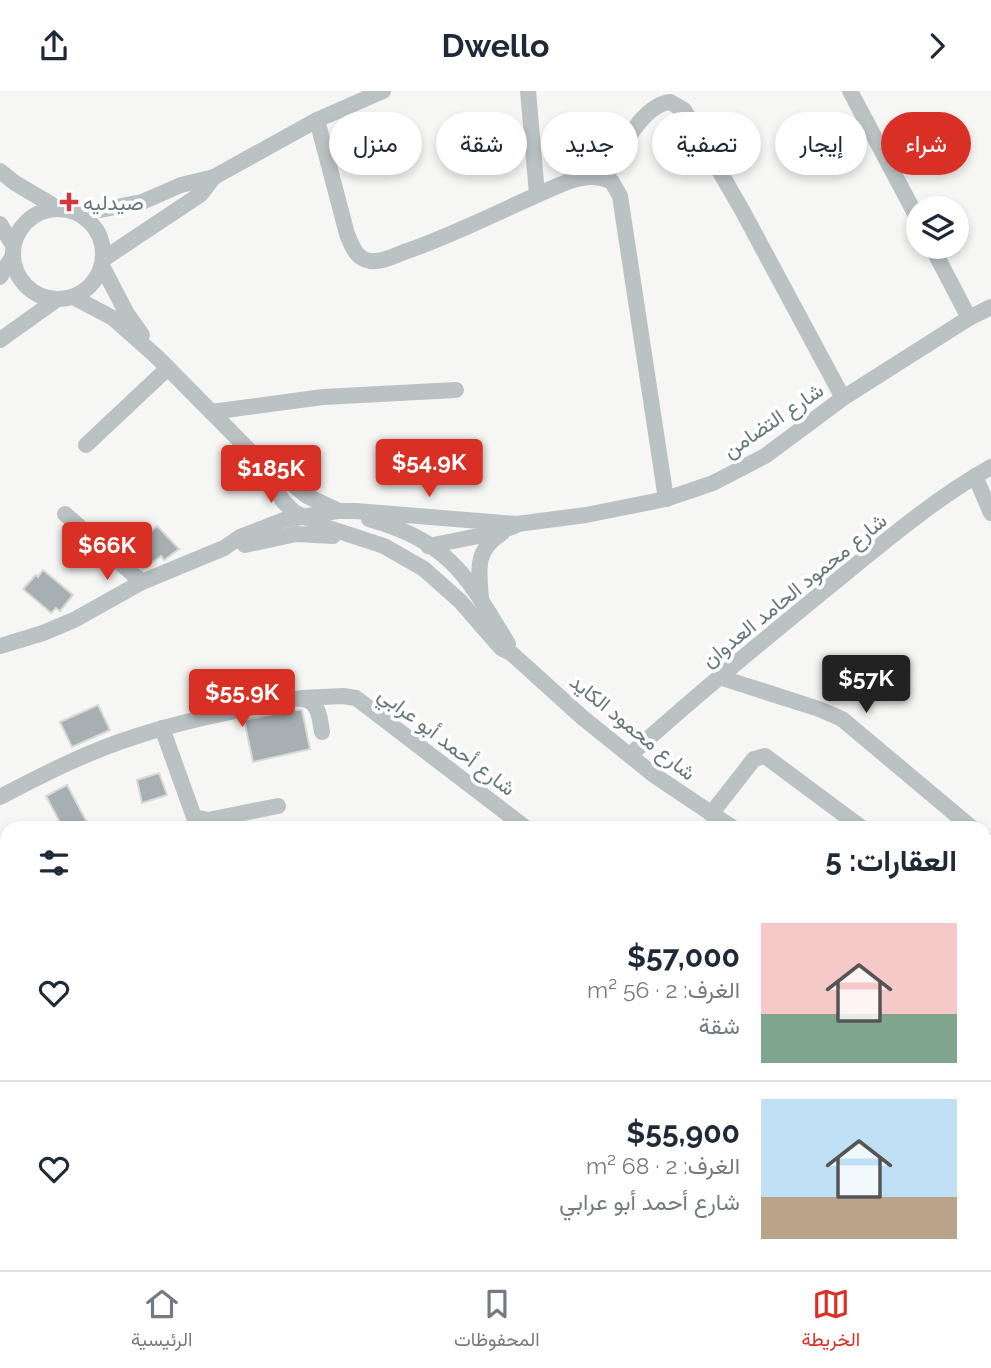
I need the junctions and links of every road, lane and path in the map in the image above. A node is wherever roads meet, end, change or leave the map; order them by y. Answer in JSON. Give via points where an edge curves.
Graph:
{"nodes":[{"id":1,"x":383,"y":91,"type":"edge"},
{"id":2,"x":528,"y":91,"type":"edge"},
{"id":3,"x":850,"y":91,"type":"edge"},
{"id":4,"x":317,"y":120,"type":"junction"},
{"id":5,"x":0,"y":171,"type":"edge"},
{"id":6,"x":214,"y":177,"type":"junction"},
{"id":7,"x":605,"y":179,"type":"junction"},
{"id":8,"x":537,"y":194,"type":"junction"},
{"id":9,"x":906,"y":197,"type":"edge"},
{"id":10,"x":59,"y":209,"type":"junction"},
{"id":11,"x":79,"y":214,"type":"junction"},
{"id":12,"x":0,"y":224,"type":"edge"},
{"id":13,"x":13,"y":251,"type":"junction"},
{"id":14,"x":938,"y":259,"type":"edge"},
{"id":15,"x":103,"y":262,"type":"junction"},
{"id":16,"x":0,"y":277,"type":"edge"},
{"id":17,"x":73,"y":297,"type":"junction"},
{"id":18,"x":56,"y":300,"type":"junction"},
{"id":19,"x":991,"y":307,"type":"edge"},
{"id":20,"x":969,"y":318,"type":"junction"},
{"id":21,"x":0,"y":340,"type":"edge"},
{"id":22,"x":163,"y":362,"type":"junction"},
{"id":23,"x":456,"y":390,"type":"dead end"},
{"id":24,"x":843,"y":398,"type":"junction"},
{"id":25,"x":211,"y":412,"type":"junction"},
{"id":26,"x":86,"y":445,"type":"dead end"},
{"id":27,"x":254,"y":455,"type":"junction"},
{"id":28,"x":991,"y":467,"type":"edge"},
{"id":29,"x":975,"y":476,"type":"junction"},
{"id":30,"x":666,"y":499,"type":"junction"},
{"id":31,"x":337,"y":511,"type":"junction"},
{"id":32,"x":991,"y":513,"type":"edge"},
{"id":33,"x":65,"y":514,"type":"dead end"},
{"id":34,"x":299,"y":516,"type":"junction"},
{"id":35,"x":512,"y":527,"type":"junction"},
{"id":36,"x":384,"y":546,"type":"junction"},
{"id":37,"x":432,"y":546,"type":"junction"},
{"id":38,"x":223,"y":548,"type":"junction"},
{"id":39,"x":142,"y":583,"type":"junction"},
{"id":40,"x":481,"y":601,"type":"junction"},
{"id":41,"x":0,"y":646,"type":"edge"},
{"id":42,"x":511,"y":653,"type":"junction"},
{"id":43,"x":719,"y":677,"type":"junction"},
{"id":44,"x":298,"y":699,"type":"junction"},
{"id":45,"x":162,"y":728,"type":"junction"},
{"id":46,"x":322,"y":732,"type":"dead end"},
{"id":47,"x":630,"y":755,"type":"junction"},
{"id":48,"x":0,"y":797,"type":"edge"},
{"id":49,"x":278,"y":806,"type":"dead end"},
{"id":50,"x":711,"y":814,"type":"junction"},
{"id":51,"x":517,"y":821,"type":"edge"},
{"id":52,"x":722,"y":821,"type":"edge"},
{"id":53,"x":853,"y":821,"type":"edge"},
{"id":54,"x":964,"y":821,"type":"edge"}],
"edges":[{"from":1,"to":4,"type":"street"},
{"from":2,"to":8,"type":"street"},
{"from":3,"to":9,"type":"street"},
{"from":4,"to":6,"type":"street"},
{"from":4,"to":8,"type":"street","via":[[347,234],[362,258],[378,261],[449,236]]},
{"from":5,"to":10,"type":"street"},
{"from":6,"to":11,"type":"street","via":[[142,202]]},
{"from":6,"to":15,"type":"street","via":[[201,194]]},
{"from":7,"to":8,"type":"street","via":[[584,176]]},
{"from":7,"to":24,"type":"street","via":[[623,146],[654,108],[670,102],[684,110]]},
{"from":7,"to":30,"type":"street","via":[[620,196]]},
{"from":10,"to":11,"type":"street"},
{"from":10,"to":13,"type":"street","via":[[30,218],[20,229]]},
{"from":11,"to":15,"type":"street","via":[[93,225],[101,240]]},
{"from":12,"to":13,"type":"street"},
{"from":13,"to":16,"type":"street"},
{"from":13,"to":18,"type":"street","via":[[16,273],[26,287]]},
{"from":14,"to":20,"type":"street"},
{"from":15,"to":17,"type":"street","via":[[95,281]]},
{"from":15,"to":22,"type":"street","name":"شارع محمود الكايد","via":[[125,312]]},
{"from":17,"to":18,"type":"street"},
{"from":17,"to":22,"type":"street","name":"شارع محمود الكايد","via":[[113,318]]},
{"from":18,"to":21,"type":"street"},
{"from":19,"to":20,"type":"street","name":"شارع التضامن"},
{"from":20,"to":24,"type":"street","name":"شارع التضامن"},
{"from":22,"to":25,"type":"street","name":"شارع محمود الكايد"},
{"from":22,"to":26,"type":"street"},
{"from":23,"to":25,"type":"street","via":[[324,397]]},
{"from":24,"to":30,"type":"street","name":"شارع التضامن","via":[[756,461],[713,483]]},
{"from":25,"to":27,"type":"street","name":"شارع محمود الكايد"},
{"from":27,"to":31,"type":"street","name":"شارع محمود الكايد","via":[[307,496]]},
{"from":27,"to":34,"type":"street","name":"شارع محمود الكايد","via":[[283,501]]},
{"from":28,"to":29,"type":"street","name":"شارع محمود الحامد العدوان"},
{"from":29,"to":32,"type":"street"},
{"from":29,"to":43,"type":"street","name":"شارع محمود الحامد العدوان","via":[[922,513]]},
{"from":30,"to":35,"type":"street","name":"شارع التضامن"},
{"from":31,"to":34,"type":"street","name":"شارع التضامن"},
{"from":31,"to":35,"type":"street","name":"شارع التضامن"},
{"from":31,"to":37,"type":"street","name":"شارع محمود الكايد","via":[[393,526]]},
{"from":33,"to":39,"type":"street"},
{"from":34,"to":36,"type":"street","name":"شارع محمود الكايد"},
{"from":34,"to":38,"type":"street","name":"شارع التضامن","via":[[240,537]]},
{"from":35,"to":37,"type":"street","name":"شارع التضامن"},
{"from":35,"to":40,"type":"street","via":[[492,540],[480,557]]},
{"from":36,"to":37,"type":"street","name":"شارع التضامن"},
{"from":36,"to":38,"type":"street","name":"شارع التضامن","via":[[304,534]]},
{"from":36,"to":42,"type":"street","name":"شارع محمود الكايد","via":[[437,579],[501,648]]},
{"from":37,"to":40,"type":"street","name":"شارع محمود الكايد","via":[[463,572]]},
{"from":38,"to":39,"type":"street","name":"شارع التضامن"},
{"from":39,"to":41,"type":"street","name":"شارع التضامن","via":[[74,620]]},
{"from":40,"to":42,"type":"street","name":"شارع محمود الكايد"},
{"from":42,"to":47,"type":"street","name":"شارع محمود الكايد"},
{"from":43,"to":47,"type":"street","name":"شارع محمود الحامد العدوان"},
{"from":43,"to":54,"type":"street","via":[[842,719]]},
{"from":44,"to":45,"type":"street","name":"شارع أحمد أبو عرابي"},
{"from":44,"to":46,"type":"street","via":[[313,703]]},
{"from":44,"to":51,"type":"street","name":"شارع أحمد أبو عرابي","via":[[356,698]]},
{"from":45,"to":48,"type":"street","name":"شارع أحمد أبو عرابي","via":[[67,763]]},
{"from":45,"to":49,"type":"street","via":[[194,817],[208,820]]},
{"from":47,"to":50,"type":"street","name":"شارع محمود الكايد"},
{"from":50,"to":52,"type":"street","name":"شارع محمود الكايد"},
{"from":50,"to":53,"type":"street","via":[[754,759],[765,756]]}]}
